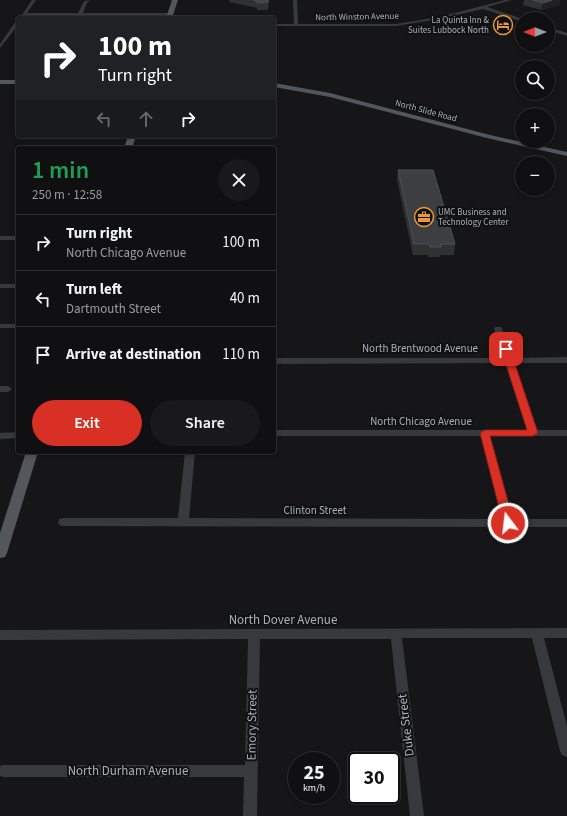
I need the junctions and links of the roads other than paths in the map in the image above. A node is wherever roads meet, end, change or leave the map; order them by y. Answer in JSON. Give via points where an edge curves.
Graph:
{"nodes":[{"id":1,"x":34,"y":0,"type":"edge"},
{"id":2,"x":88,"y":0,"type":"edge"},
{"id":3,"x":175,"y":0,"type":"edge"},
{"id":4,"x":295,"y":0,"type":"edge"},
{"id":5,"x":510,"y":0,"type":"edge"},
{"id":6,"x":482,"y":7,"type":"junction"},
{"id":7,"x":80,"y":14,"type":"junction"},
{"id":8,"x":23,"y":16,"type":"edge"},
{"id":9,"x":170,"y":16,"type":"edge"},
{"id":10,"x":515,"y":18,"type":"edge"},
{"id":11,"x":16,"y":25,"type":"edge"},
{"id":12,"x":276,"y":25,"type":"edge"},
{"id":13,"x":296,"y":25,"type":"junction"},
{"id":14,"x":555,"y":31,"type":"edge"},
{"id":15,"x":567,"y":35,"type":"edge"},
{"id":16,"x":0,"y":46,"type":"edge"},
{"id":17,"x":0,"y":82,"type":"edge"},
{"id":18,"x":16,"y":82,"type":"edge"},
{"id":19,"x":0,"y":87,"type":"edge"},
{"id":20,"x":16,"y":87,"type":"edge"},
{"id":21,"x":276,"y":87,"type":"edge"},
{"id":22,"x":567,"y":154,"type":"edge"},
{"id":23,"x":0,"y":238,"type":"edge"},
{"id":24,"x":16,"y":238,"type":"edge"},
{"id":25,"x":0,"y":286,"type":"edge"},
{"id":26,"x":16,"y":286,"type":"edge"},
{"id":27,"x":0,"y":326,"type":"edge"},
{"id":28,"x":16,"y":326,"type":"edge"},
{"id":29,"x":498,"y":329,"type":"dead end"},
{"id":30,"x":509,"y":360,"type":"junction"},
{"id":31,"x":567,"y":360,"type":"edge"},
{"id":32,"x":276,"y":361,"type":"edge"},
{"id":33,"x":276,"y":433,"type":"edge"},
{"id":34,"x":485,"y":433,"type":"junction"},
{"id":35,"x":533,"y":433,"type":"junction"},
{"id":36,"x":567,"y":433,"type":"edge"},
{"id":37,"x":16,"y":435,"type":"edge"},
{"id":38,"x":0,"y":436,"type":"edge"},
{"id":39,"x":31,"y":454,"type":"edge"},
{"id":40,"x":190,"y":454,"type":"edge"},
{"id":41,"x":63,"y":522,"type":"dead end"},
{"id":42,"x":183,"y":522,"type":"junction"},
{"id":43,"x":508,"y":523,"type":"junction"},
{"id":44,"x":567,"y":523,"type":"edge"},
{"id":45,"x":0,"y":553,"type":"edge"},
{"id":46,"x":537,"y":633,"type":"junction"},
{"id":47,"x":567,"y":633,"type":"edge"},
{"id":48,"x":254,"y":634,"type":"junction"},
{"id":49,"x":396,"y":634,"type":"junction"},
{"id":50,"x":0,"y":635,"type":"edge"},
{"id":51,"x":567,"y":751,"type":"edge"},
{"id":52,"x":4,"y":771,"type":"dead end"},
{"id":53,"x":251,"y":771,"type":"junction"},
{"id":54,"x":250,"y":816,"type":"edge"},
{"id":55,"x":417,"y":816,"type":"edge"}],
"edges":[{"from":1,"to":8,"type":"street"},
{"from":2,"to":7,"type":"street"},
{"from":3,"to":9,"type":"main road"},
{"from":4,"to":13,"type":"street"},
{"from":5,"to":6,"type":"street","name":"North Winston Avenue"},
{"from":6,"to":10,"type":"street"},
{"from":6,"to":13,"type":"street","name":"North Winston Avenue","via":[[412,23]]},
{"from":7,"to":8,"type":"street"},
{"from":7,"to":9,"type":"street"},
{"from":11,"to":16,"type":"street"},
{"from":12,"to":13,"type":"street","name":"North Winston Avenue"},
{"from":14,"to":15,"type":"street"},
{"from":17,"to":18,"type":"main road"},
{"from":19,"to":20,"type":"main road"},
{"from":21,"to":22,"type":"main road","name":"North Slide Road","via":[[330,95],[490,137]]},
{"from":23,"to":24,"type":"street"},
{"from":25,"to":26,"type":"street"},
{"from":27,"to":28,"type":"street"},
{"from":29,"to":30,"type":"street"},
{"from":30,"to":31,"type":"street","name":"North Brentwood Avenue"},
{"from":30,"to":32,"type":"street","name":"North Brentwood Avenue"},
{"from":30,"to":35,"type":"street"},
{"from":33,"to":34,"type":"street","name":"North Chicago Avenue"},
{"from":34,"to":35,"type":"street","name":"North Chicago Avenue"},
{"from":34,"to":43,"type":"street"},
{"from":35,"to":36,"type":"street","name":"North Chicago Avenue"},
{"from":37,"to":38,"type":"street"},
{"from":39,"to":45,"type":"main road"},
{"from":40,"to":42,"type":"street"},
{"from":41,"to":42,"type":"street","name":"Clinton Street"},
{"from":42,"to":43,"type":"street","name":"Clinton Street"},
{"from":43,"to":44,"type":"street","name":"Clinton Street"},
{"from":46,"to":47,"type":"street","name":"North Dover Avenue"},
{"from":46,"to":49,"type":"street","name":"North Dover Avenue"},
{"from":46,"to":51,"type":"street"},
{"from":48,"to":49,"type":"street","name":"North Dover Avenue"},
{"from":48,"to":50,"type":"street","name":"North Dover Avenue"},
{"from":48,"to":53,"type":"street","name":"Emory Street"},
{"from":49,"to":55,"type":"street","name":"Duke Street"},
{"from":52,"to":53,"type":"street","name":"North Durham Avenue"},
{"from":53,"to":54,"type":"street","name":"Emory Street"}]}
